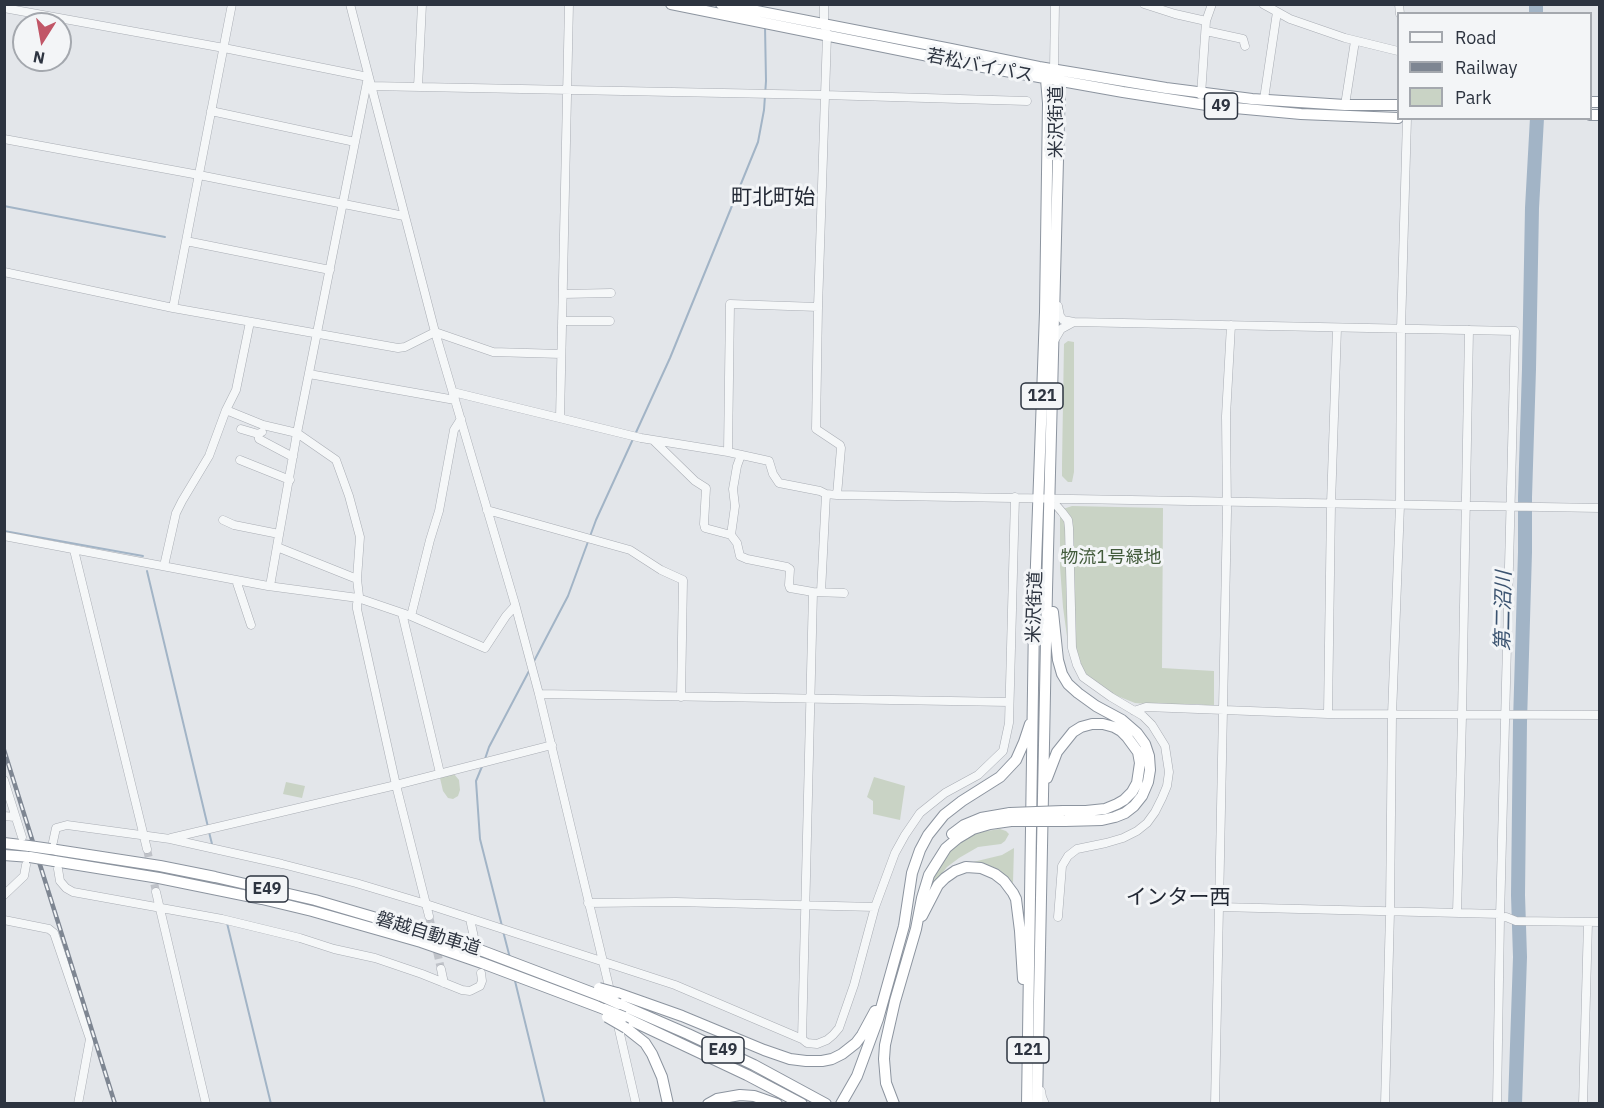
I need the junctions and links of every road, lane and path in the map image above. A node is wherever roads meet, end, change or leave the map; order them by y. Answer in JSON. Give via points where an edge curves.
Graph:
{"nodes":[{"id":1,"x":232,"y":4,"type":"edge"},
{"id":2,"x":350,"y":4,"type":"edge"},
{"id":3,"x":422,"y":4,"type":"edge"},
{"id":4,"x":569,"y":4,"type":"edge"},
{"id":5,"x":671,"y":4,"type":"edge"},
{"id":6,"x":721,"y":4,"type":"edge"},
{"id":7,"x":824,"y":4,"type":"edge"},
{"id":8,"x":1055,"y":4,"type":"edge"},
{"id":9,"x":1144,"y":4,"type":"edge"},
{"id":10,"x":1212,"y":4,"type":"edge"},
{"id":11,"x":1263,"y":4,"type":"edge"},
{"id":12,"x":4,"y":8,"type":"edge"},
{"id":13,"x":21,"y":8,"type":"edge"},
{"id":14,"x":1277,"y":12,"type":"junction"},
{"id":15,"x":761,"y":17,"type":"junction"},
{"id":16,"x":1206,"y":21,"type":"junction"},
{"id":17,"x":826,"y":29,"type":"junction"},
{"id":18,"x":1206,"y":31,"type":"junction"},
{"id":19,"x":1355,"y":41,"type":"junction"},
{"id":20,"x":1245,"y":46,"type":"dead end"},
{"id":21,"x":224,"y":48,"type":"junction"},
{"id":22,"x":1397,"y":51,"type":"edge"},
{"id":23,"x":1054,"y":70,"type":"junction"},
{"id":24,"x":368,"y":77,"type":"junction"},
{"id":25,"x":1046,"y":79,"type":"junction"},
{"id":26,"x":1060,"y":81,"type":"junction"},
{"id":27,"x":370,"y":86,"type":"junction"},
{"id":28,"x":418,"y":87,"type":"junction"},
{"id":29,"x":568,"y":91,"type":"junction"},
{"id":30,"x":824,"y":95,"type":"junction"},
{"id":31,"x":1201,"y":98,"type":"junction"},
{"id":32,"x":1264,"y":99,"type":"junction"},
{"id":33,"x":1027,"y":101,"type":"dead end"},
{"id":34,"x":1346,"y":105,"type":"junction"},
{"id":35,"x":1397,"y":105,"type":"edge"},
{"id":36,"x":211,"y":111,"type":"junction"},
{"id":37,"x":1397,"y":118,"type":"edge"},
{"id":38,"x":1407,"y":120,"type":"edge"},
{"id":39,"x":4,"y":139,"type":"edge"},
{"id":40,"x":355,"y":142,"type":"junction"},
{"id":41,"x":200,"y":176,"type":"junction"},
{"id":42,"x":342,"y":204,"type":"junction"},
{"id":43,"x":404,"y":216,"type":"junction"},
{"id":44,"x":186,"y":241,"type":"junction"},
{"id":45,"x":330,"y":270,"type":"junction"},
{"id":46,"x":1055,"y":271,"type":"junction"},
{"id":47,"x":4,"y":272,"type":"edge"},
{"id":48,"x":611,"y":293,"type":"dead end"},
{"id":49,"x":563,"y":294,"type":"junction"},
{"id":50,"x":818,"y":307,"type":"junction"},
{"id":51,"x":173,"y":308,"type":"junction"},
{"id":52,"x":562,"y":321,"type":"junction"},
{"id":53,"x":610,"y":321,"type":"dead end"},
{"id":54,"x":250,"y":322,"type":"junction"},
{"id":55,"x":1074,"y":322,"type":"junction"},
{"id":56,"x":1231,"y":325,"type":"junction"},
{"id":57,"x":1336,"y":328,"type":"junction"},
{"id":58,"x":1401,"y":329,"type":"junction"},
{"id":59,"x":1469,"y":330,"type":"junction"},
{"id":60,"x":435,"y":332,"type":"junction"},
{"id":61,"x":317,"y":335,"type":"junction"},
{"id":62,"x":1054,"y":345,"type":"junction"},
{"id":63,"x":561,"y":354,"type":"junction"},
{"id":64,"x":309,"y":374,"type":"junction"},
{"id":65,"x":454,"y":396,"type":"junction"},
{"id":66,"x":226,"y":410,"type":"junction"},
{"id":67,"x":560,"y":418,"type":"junction"},
{"id":68,"x":460,"y":419,"type":"junction"},
{"id":69,"x":263,"y":425,"type":"junction"},
{"id":70,"x":241,"y":429,"type":"dead end"},
{"id":71,"x":297,"y":433,"type":"junction"},
{"id":72,"x":258,"y":434,"type":"junction"},
{"id":73,"x":653,"y":440,"type":"junction"},
{"id":74,"x":728,"y":452,"type":"junction"},
{"id":75,"x":741,"y":455,"type":"junction"},
{"id":76,"x":293,"y":457,"type":"junction"},
{"id":77,"x":240,"y":459,"type":"dead end"},
{"id":78,"x":290,"y":480,"type":"junction"},
{"id":79,"x":826,"y":494,"type":"junction"},
{"id":80,"x":837,"y":495,"type":"junction"},
{"id":81,"x":1015,"y":497,"type":"junction"},
{"id":82,"x":1045,"y":498,"type":"junction"},
{"id":83,"x":1227,"y":502,"type":"junction"},
{"id":84,"x":1331,"y":504,"type":"junction"},
{"id":85,"x":1400,"y":505,"type":"junction"},
{"id":86,"x":1465,"y":506,"type":"junction"},
{"id":87,"x":1510,"y":507,"type":"junction"},
{"id":88,"x":1599,"y":508,"type":"edge"},
{"id":89,"x":487,"y":510,"type":"junction"},
{"id":90,"x":223,"y":520,"type":"dead end"},
{"id":91,"x":279,"y":534,"type":"junction"},
{"id":92,"x":731,"y":535,"type":"junction"},
{"id":93,"x":4,"y":536,"type":"edge"},
{"id":94,"x":1049,"y":543,"type":"junction"},
{"id":95,"x":276,"y":547,"type":"junction"},
{"id":96,"x":74,"y":550,"type":"junction"},
{"id":97,"x":164,"y":566,"type":"junction"},
{"id":98,"x":357,"y":579,"type":"junction"},
{"id":99,"x":236,"y":580,"type":"junction"},
{"id":100,"x":270,"y":586,"type":"junction"},
{"id":101,"x":817,"y":592,"type":"junction"},
{"id":102,"x":844,"y":593,"type":"dead end"},
{"id":103,"x":358,"y":598,"type":"junction"},
{"id":104,"x":515,"y":606,"type":"junction"},
{"id":105,"x":402,"y":613,"type":"junction"},
{"id":106,"x":411,"y":616,"type":"junction"},
{"id":107,"x":251,"y":625,"type":"dead end"},
{"id":108,"x":538,"y":694,"type":"junction"},
{"id":109,"x":681,"y":697,"type":"junction"},
{"id":110,"x":810,"y":699,"type":"junction"},
{"id":111,"x":1009,"y":702,"type":"junction"},
{"id":112,"x":1224,"y":710,"type":"junction"},
{"id":113,"x":1134,"y":711,"type":"junction"},
{"id":114,"x":1034,"y":712,"type":"junction"},
{"id":115,"x":1328,"y":714,"type":"junction"},
{"id":116,"x":1392,"y":714,"type":"junction"},
{"id":117,"x":1599,"y":715,"type":"edge"},
{"id":118,"x":1462,"y":716,"type":"junction"},
{"id":119,"x":1506,"y":716,"type":"junction"},
{"id":120,"x":552,"y":746,"type":"junction"},
{"id":121,"x":440,"y":773,"type":"junction"},
{"id":122,"x":4,"y":780,"type":"edge"},
{"id":123,"x":396,"y":785,"type":"junction"},
{"id":124,"x":1043,"y":796,"type":"junction"},
{"id":125,"x":4,"y":816,"type":"edge"},
{"id":126,"x":1064,"y":816,"type":"junction"},
{"id":127,"x":15,"y":817,"type":"junction"},
{"id":128,"x":1011,"y":817,"type":"junction"},
{"id":129,"x":143,"y":836,"type":"junction"},
{"id":130,"x":170,"y":839,"type":"junction"},
{"id":131,"x":4,"y":843,"type":"edge"},
{"id":132,"x":51,"y":845,"type":"junction"},
{"id":133,"x":147,"y":849,"type":"tunnel mouth"},
{"id":134,"x":27,"y":851,"type":"junction"},
{"id":135,"x":4,"y":855,"type":"edge"},
{"id":136,"x":56,"y":865,"type":"junction"},
{"id":137,"x":156,"y":892,"type":"tunnel mouth"},
{"id":138,"x":4,"y":895,"type":"edge"},
{"id":139,"x":588,"y":903,"type":"junction"},
{"id":140,"x":426,"y":904,"type":"junction"},
{"id":141,"x":159,"y":906,"type":"junction"},
{"id":142,"x":806,"y":906,"type":"junction"},
{"id":143,"x":1219,"y":907,"type":"junction"},
{"id":144,"x":875,"y":908,"type":"junction"},
{"id":145,"x":1390,"y":912,"type":"junction"},
{"id":146,"x":1457,"y":913,"type":"junction"},
{"id":147,"x":429,"y":916,"type":"tunnel mouth"},
{"id":148,"x":1500,"y":916,"type":"junction"},
{"id":149,"x":1058,"y":917,"type":"dead end"},
{"id":150,"x":470,"y":919,"type":"junction"},
{"id":151,"x":4,"y":920,"type":"edge"},
{"id":152,"x":1588,"y":922,"type":"junction"},
{"id":153,"x":1599,"y":922,"type":"edge"},
{"id":154,"x":903,"y":926,"type":"junction"},
{"id":155,"x":916,"y":929,"type":"junction"},
{"id":156,"x":477,"y":946,"type":"junction"},
{"id":157,"x":603,"y":960,"type":"junction"},
{"id":158,"x":482,"y":968,"type":"junction"},
{"id":159,"x":441,"y":969,"type":"tunnel mouth"},
{"id":160,"x":444,"y":982,"type":"junction"},
{"id":161,"x":885,"y":993,"type":"junction"},
{"id":162,"x":618,"y":998,"type":"junction"},
{"id":163,"x":895,"y":1001,"type":"junction"},
{"id":164,"x":625,"y":1023,"type":"junction"},
{"id":165,"x":802,"y":1039,"type":"junction"},
{"id":166,"x":1027,"y":1063,"type":"junction"},
{"id":167,"x":1038,"y":1072,"type":"junction"},
{"id":168,"x":825,"y":1103,"type":"edge"},
{"id":169,"x":78,"y":1104,"type":"edge"},
{"id":170,"x":206,"y":1104,"type":"edge"},
{"id":171,"x":636,"y":1104,"type":"edge"},
{"id":172,"x":668,"y":1104,"type":"edge"},
{"id":173,"x":708,"y":1104,"type":"edge"},
{"id":174,"x":777,"y":1104,"type":"edge"},
{"id":175,"x":802,"y":1104,"type":"edge"},
{"id":176,"x":842,"y":1104,"type":"edge"},
{"id":177,"x":849,"y":1104,"type":"edge"},
{"id":178,"x":894,"y":1104,"type":"edge"},
{"id":179,"x":1027,"y":1104,"type":"edge"},
{"id":180,"x":1037,"y":1104,"type":"edge"},
{"id":181,"x":1045,"y":1104,"type":"edge"},
{"id":182,"x":1215,"y":1104,"type":"edge"},
{"id":183,"x":1385,"y":1104,"type":"edge"},
{"id":184,"x":1497,"y":1104,"type":"edge"},
{"id":185,"x":1583,"y":1104,"type":"edge"}],
"edges":[{"from":1,"to":21,"type":"street"},
{"from":2,"to":24,"type":"street"},
{"from":3,"to":28,"type":"street"},
{"from":4,"to":29,"type":"street"},
{"from":5,"to":15,"type":"highway","name":"若松バイパス","number":"49"},
{"from":6,"to":15,"type":"highway","name":"若松バイパス","number":"49"},
{"from":7,"to":17,"type":"street"},
{"from":8,"to":23,"type":"street"},
{"from":9,"to":16,"type":"street"},
{"from":10,"to":16,"type":"street"},
{"from":11,"to":14,"type":"street"},
{"from":12,"to":13,"type":"street"},
{"from":13,"to":21,"type":"street"},
{"from":14,"to":19,"type":"street"},
{"from":14,"to":32,"type":"street"},
{"from":15,"to":17,"type":"highway","name":"若松バイパス","number":"49"},
{"from":16,"to":18,"type":"street"},
{"from":17,"to":23,"type":"highway","name":"若松バイパス","number":"49"},
{"from":17,"to":25,"type":"highway","name":"若松バイパス","number":"49"},
{"from":17,"to":30,"type":"street"},
{"from":18,"to":20,"type":"street","via":[[1243,39]]},
{"from":18,"to":31,"type":"street"},
{"from":19,"to":22,"type":"street"},
{"from":19,"to":34,"type":"street"},
{"from":21,"to":24,"type":"street"},
{"from":21,"to":36,"type":"street"},
{"from":23,"to":25,"type":"highway","name":"米沢街道"},
{"from":23,"to":26,"type":"highway","name":"米沢街道"},
{"from":23,"to":31,"type":"highway","name":"若松バイパス","number":"49"},
{"from":24,"to":27,"type":"street"},
{"from":24,"to":40,"type":"street"},
{"from":25,"to":26,"type":"highway","name":"若松バイパス","number":"49"},
{"from":25,"to":82,"type":"highway","name":"米沢街道","number":"121"},
{"from":26,"to":31,"type":"highway","name":"若松バイパス","number":"49"},
{"from":26,"to":46,"type":"highway","name":"米沢街道","number":"121"},
{"from":27,"to":28,"type":"street"},
{"from":27,"to":43,"type":"street"},
{"from":28,"to":29,"type":"street"},
{"from":29,"to":30,"type":"street"},
{"from":29,"to":49,"type":"street"},
{"from":30,"to":33,"type":"street"},
{"from":30,"to":50,"type":"street"},
{"from":31,"to":32,"type":"highway","name":"若松バイパス","number":"49"},
{"from":31,"to":37,"type":"highway","name":"若松バイパス","number":"49","via":[[1301,114]]},
{"from":32,"to":34,"type":"highway","name":"若松バイパス","number":"49"},
{"from":34,"to":35,"type":"highway","name":"若松バイパス","number":"49"},
{"from":36,"to":40,"type":"street"},
{"from":36,"to":41,"type":"street"},
{"from":38,"to":58,"type":"street"},
{"from":39,"to":41,"type":"street"},
{"from":40,"to":42,"type":"street"},
{"from":41,"to":42,"type":"street"},
{"from":41,"to":44,"type":"street"},
{"from":42,"to":43,"type":"street"},
{"from":42,"to":45,"type":"street"},
{"from":43,"to":60,"type":"street"},
{"from":44,"to":45,"type":"street"},
{"from":44,"to":51,"type":"street"},
{"from":45,"to":61,"type":"street"},
{"from":46,"to":55,"type":"street","via":[[1058,311],[1063,320]]},
{"from":46,"to":62,"type":"highway","name":"米沢街道","number":"121"},
{"from":47,"to":51,"type":"street"},
{"from":48,"to":49,"type":"street"},
{"from":49,"to":52,"type":"street"},
{"from":50,"to":74,"type":"street","via":[[730,304]]},
{"from":50,"to":80,"type":"street","via":[[816,429],[841,447]]},
{"from":51,"to":54,"type":"street"},
{"from":52,"to":53,"type":"street"},
{"from":52,"to":63,"type":"street"},
{"from":54,"to":61,"type":"street"},
{"from":54,"to":66,"type":"street","via":[[239,380]]},
{"from":55,"to":56,"type":"street"},
{"from":55,"to":62,"type":"street","via":[[1061,329]]},
{"from":56,"to":57,"type":"street"},
{"from":56,"to":83,"type":"street"},
{"from":57,"to":58,"type":"street"},
{"from":57,"to":84,"type":"street"},
{"from":58,"to":59,"type":"street"},
{"from":58,"to":85,"type":"street"},
{"from":59,"to":86,"type":"street"},
{"from":59,"to":87,"type":"street","via":[[1515,331]]},
{"from":60,"to":61,"type":"street","via":[[398,348]]},
{"from":60,"to":63,"type":"street","via":[[493,352]]},
{"from":60,"to":65,"type":"street"},
{"from":61,"to":64,"type":"street"},
{"from":62,"to":82,"type":"highway","name":"米沢街道","number":"121"},
{"from":63,"to":67,"type":"street"},
{"from":64,"to":65,"type":"street"},
{"from":64,"to":71,"type":"street"},
{"from":65,"to":67,"type":"street"},
{"from":65,"to":68,"type":"street"},
{"from":66,"to":69,"type":"street"},
{"from":66,"to":97,"type":"street","via":[[209,456],[176,513]]},
{"from":67,"to":73,"type":"street"},
{"from":68,"to":89,"type":"street"},
{"from":68,"to":106,"type":"street","via":[[454,430],[439,511]]},
{"from":69,"to":71,"type":"street"},
{"from":69,"to":72,"type":"street","via":[[262,433]]},
{"from":70,"to":72,"type":"street"},
{"from":71,"to":76,"type":"street"},
{"from":71,"to":98,"type":"street","via":[[336,460],[360,537]]},
{"from":72,"to":76,"type":"street","via":[[259,440]]},
{"from":73,"to":74,"type":"street"},
{"from":73,"to":92,"type":"street","via":[[706,488],[705,528]]},
{"from":74,"to":75,"type":"street"},
{"from":75,"to":79,"type":"street","via":[[769,461],[779,483]]},
{"from":75,"to":92,"type":"street","via":[[734,479]]},
{"from":76,"to":78,"type":"street"},
{"from":77,"to":78,"type":"street"},
{"from":78,"to":91,"type":"street"},
{"from":79,"to":80,"type":"street"},
{"from":79,"to":101,"type":"street"},
{"from":80,"to":81,"type":"street"},
{"from":81,"to":82,"type":"street"},
{"from":81,"to":111,"type":"street"},
{"from":82,"to":83,"type":"street"},
{"from":82,"to":94,"type":"highway","name":"米沢街道","number":"121"},
{"from":82,"to":113,"type":"street","via":[[1062,512],[1070,528],[1072,648],[1077,665],[1083,677]]},
{"from":82,"to":114,"type":"highway","name":"米沢街道","number":"121","via":[[1034,620]]},
{"from":83,"to":84,"type":"street"},
{"from":83,"to":112,"type":"street"},
{"from":84,"to":85,"type":"street"},
{"from":84,"to":115,"type":"street"},
{"from":85,"to":86,"type":"street"},
{"from":85,"to":116,"type":"street"},
{"from":86,"to":87,"type":"street"},
{"from":86,"to":118,"type":"street"},
{"from":87,"to":88,"type":"street"},
{"from":87,"to":119,"type":"street"},
{"from":89,"to":104,"type":"street"},
{"from":89,"to":109,"type":"street","via":[[630,550],[683,580]]},
{"from":90,"to":91,"type":"street"},
{"from":91,"to":95,"type":"street"},
{"from":92,"to":101,"type":"street","via":[[740,556],[787,567],[790,588]]},
{"from":93,"to":96,"type":"street"},
{"from":94,"to":124,"type":"highway","name":"米沢街道","number":"121"},
{"from":94,"to":126,"type":"highway","via":[[1054,626],[1062,674],[1077,693],[1137,733],[1145,744],[1150,770],[1142,796],[1125,813],[1102,820]]},
{"from":95,"to":98,"type":"street"},
{"from":95,"to":100,"type":"street"},
{"from":96,"to":97,"type":"street"},
{"from":96,"to":129,"type":"street"},
{"from":97,"to":99,"type":"street"},
{"from":98,"to":103,"type":"street"},
{"from":99,"to":100,"type":"street"},
{"from":99,"to":107,"type":"street"},
{"from":100,"to":103,"type":"street"},
{"from":101,"to":102,"type":"street"},
{"from":101,"to":110,"type":"street"},
{"from":103,"to":105,"type":"street"},
{"from":103,"to":123,"type":"street","via":[[357,609]]},
{"from":104,"to":106,"type":"street","via":[[485,648]]},
{"from":104,"to":108,"type":"street"},
{"from":105,"to":106,"type":"street"},
{"from":105,"to":121,"type":"street"},
{"from":108,"to":109,"type":"street"},
{"from":108,"to":120,"type":"street"},
{"from":109,"to":110,"type":"street"},
{"from":110,"to":111,"type":"street"},
{"from":110,"to":142,"type":"street"},
{"from":111,"to":144,"type":"street","via":[[1003,751],[978,775],[945,793],[920,813],[896,853]]},
{"from":112,"to":113,"type":"street","via":[[1146,706]]},
{"from":112,"to":115,"type":"street"},
{"from":112,"to":143,"type":"street"},
{"from":113,"to":149,"type":"street","via":[[1152,725],[1165,746],[1169,772],[1164,792],[1155,812],[1137,831],[1077,849],[1068,856],[1062,866]]},
{"from":114,"to":154,"type":"highway","via":[[1016,760],[1000,777],[944,815],[928,835],[912,873]]},
{"from":114,"to":166,"type":"highway","name":"米沢街道","number":"121"},
{"from":115,"to":116,"type":"street"},
{"from":116,"to":118,"type":"street"},
{"from":116,"to":145,"type":"street"},
{"from":117,"to":119,"type":"street"},
{"from":118,"to":119,"type":"street"},
{"from":118,"to":146,"type":"street"},
{"from":119,"to":148,"type":"street"},
{"from":120,"to":121,"type":"street"},
{"from":120,"to":139,"type":"street"},
{"from":121,"to":123,"type":"street"},
{"from":122,"to":127,"type":"street"},
{"from":123,"to":130,"type":"street"},
{"from":123,"to":140,"type":"street"},
{"from":124,"to":126,"type":"highway","via":[[1052,762],[1073,732],[1092,724],[1121,731],[1138,752],[1140,763],[1132,792],[1105,809]]},
{"from":124,"to":167,"type":"highway","name":"米沢街道","number":"121"},
{"from":125,"to":127,"type":"street"},
{"from":126,"to":128,"type":"highway","bridge":true},
{"from":127,"to":134,"type":"street"},
{"from":128,"to":154,"type":"highway","via":[[981,818],[964,825],[940,844],[926,867]]},
{"from":128,"to":155,"type":"highway","via":[[973,829],[946,848],[929,875]]},
{"from":129,"to":130,"type":"street"},
{"from":129,"to":132,"type":"street","via":[[67,825],[56,828]]},
{"from":129,"to":133,"type":"street"},
{"from":130,"to":140,"type":"street","via":[[282,864]]},
{"from":131,"to":134,"type":"highway","name":"磐越自動車道","number":"E49"},
{"from":132,"to":134,"type":"highway","name":"磐越自動車道","number":"E49","bridge":true},
{"from":132,"to":156,"type":"highway","name":"磐越自動車道","number":"E49","via":[[264,888]]},
{"from":134,"to":135,"type":"highway","name":"磐越自動車道","number":"E49"},
{"from":134,"to":136,"type":"highway","name":"磐越自動車道","number":"E49","bridge":true},
{"from":134,"to":138,"type":"street","via":[[24,876]]},
{"from":136,"to":141,"type":"street","via":[[60,881],[73,892]]},
{"from":136,"to":158,"type":"highway","name":"磐越自動車道","number":"E49","via":[[159,878],[262,899],[371,927]]},
{"from":137,"to":141,"type":"street"},
{"from":139,"to":142,"type":"street"},
{"from":139,"to":157,"type":"street"},
{"from":140,"to":147,"type":"street"},
{"from":140,"to":150,"type":"street"},
{"from":141,"to":160,"type":"street","via":[[300,938]]},
{"from":141,"to":170,"type":"street"},
{"from":142,"to":144,"type":"street"},
{"from":142,"to":165,"type":"street"},
{"from":143,"to":145,"type":"street"},
{"from":143,"to":182,"type":"street"},
{"from":144,"to":165,"type":"street","via":[[839,1028],[817,1044]]},
{"from":145,"to":146,"type":"street"},
{"from":145,"to":183,"type":"street"},
{"from":146,"to":148,"type":"street"},
{"from":148,"to":152,"type":"street","via":[[1519,921]]},
{"from":148,"to":184,"type":"street"},
{"from":150,"to":156,"type":"street"},
{"from":150,"to":157,"type":"street"},
{"from":151,"to":169,"type":"street","via":[[54,933],[90,1039]]},
{"from":152,"to":153,"type":"street"},
{"from":152,"to":185,"type":"street"},
{"from":154,"to":161,"type":"highway"},
{"from":155,"to":163,"type":"highway"},
{"from":155,"to":166,"type":"highway","via":[[938,885],[955,871],[981,868],[1004,881],[1013,893],[1018,915]]},
{"from":156,"to":162,"type":"highway","name":"磐越自動車道","number":"E49","bridge":true},
{"from":157,"to":165,"type":"street","via":[[675,985]]},
{"from":157,"to":171,"type":"street"},
{"from":158,"to":160,"type":"street","via":[[480,986],[470,991]]},
{"from":158,"to":164,"type":"highway","name":"磐越自動車道","number":"E49","bridge":true,"via":[[553,992]]},
{"from":159,"to":160,"type":"street"},
{"from":161,"to":162,"type":"highway","via":[[856,1043],[842,1054],[822,1061],[790,1059],[682,1016]]},
{"from":161,"to":176,"type":"highway","via":[[869,1045]]},
{"from":162,"to":168,"type":"highway","number":"E49"},
{"from":163,"to":177,"type":"highway"},
{"from":163,"to":178,"type":"highway","via":[[884,1059],[886,1083]]},
{"from":164,"to":172,"type":"highway","via":[[652,1054]]},
{"from":164,"to":175,"type":"highway","number":"E49","via":[[747,1075]]},
{"from":166,"to":179,"type":"highway","name":"米沢街道","number":"121"},
{"from":167,"to":180,"type":"highway","name":"米沢街道","number":"121"},
{"from":167,"to":181,"type":"street"},
{"from":173,"to":174,"type":"highway","via":[[740,1095]]}]}
